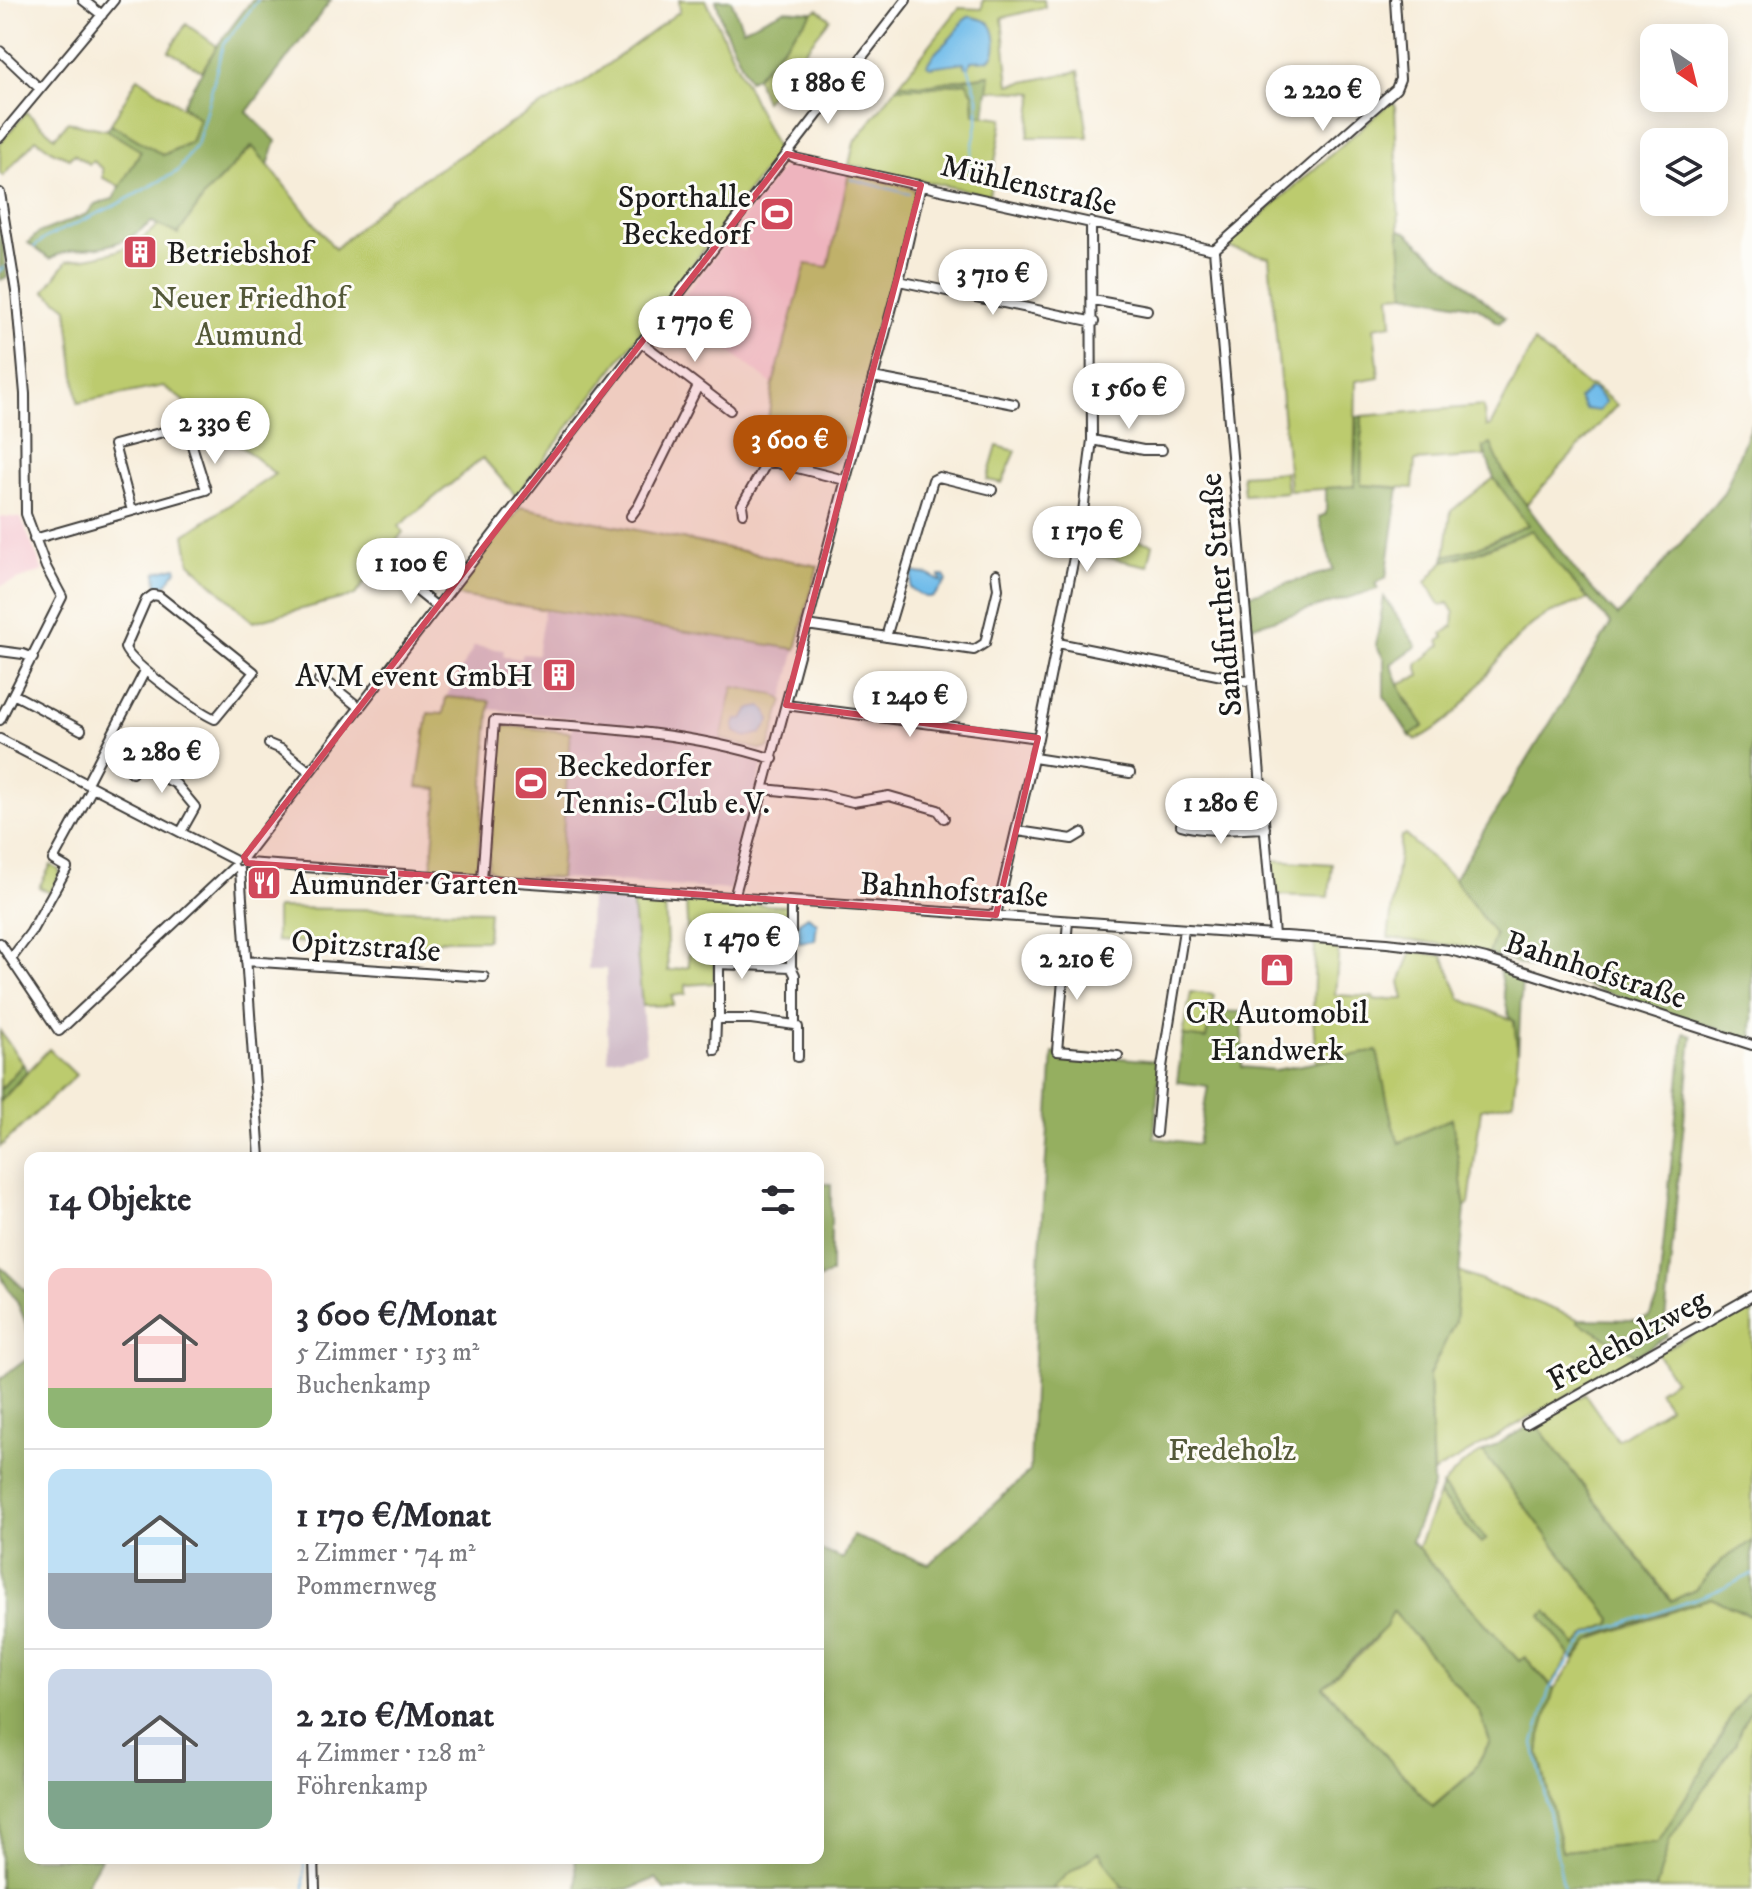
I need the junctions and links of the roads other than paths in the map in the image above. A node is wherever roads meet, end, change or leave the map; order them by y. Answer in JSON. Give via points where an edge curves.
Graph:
{"nodes":[{"id":1,"x":83,"y":0,"type":"edge"},
{"id":2,"x":114,"y":0,"type":"edge"},
{"id":3,"x":906,"y":0,"type":"edge"},
{"id":4,"x":1395,"y":0,"type":"edge"},
{"id":5,"x":102,"y":15,"type":"junction"},
{"id":6,"x":0,"y":51,"type":"edge"},
{"id":7,"x":40,"y":89,"type":"junction"},
{"id":8,"x":0,"y":137,"type":"edge"},
{"id":9,"x":787,"y":154,"type":"junction"},
{"id":10,"x":921,"y":185,"type":"junction"},
{"id":11,"x":0,"y":193,"type":"edge"},
{"id":12,"x":1091,"y":222,"type":"junction"},
{"id":13,"x":1214,"y":250,"type":"junction"},
{"id":14,"x":899,"y":281,"type":"junction"},
{"id":15,"x":1093,"y":300,"type":"junction"},
{"id":16,"x":1147,"y":310,"type":"dead end"},
{"id":17,"x":1094,"y":322,"type":"junction"},
{"id":18,"x":641,"y":342,"type":"junction"},
{"id":19,"x":873,"y":377,"type":"junction"},
{"id":20,"x":698,"y":386,"type":"junction"},
{"id":21,"x":1014,"y":404,"type":"dead end"},
{"id":22,"x":730,"y":410,"type":"dead end"},
{"id":23,"x":1092,"y":440,"type":"junction"},
{"id":24,"x":1162,"y":450,"type":"dead end"},
{"id":25,"x":845,"y":480,"type":"junction"},
{"id":26,"x":992,"y":490,"type":"dead end"},
{"id":27,"x":132,"y":511,"type":"junction"},
{"id":28,"x":743,"y":513,"type":"dead end"},
{"id":29,"x":631,"y":516,"type":"dead end"},
{"id":30,"x":34,"y":539,"type":"junction"},
{"id":31,"x":996,"y":574,"type":"dead end"},
{"id":32,"x":397,"y":580,"type":"dead end"},
{"id":33,"x":437,"y":607,"type":"junction"},
{"id":34,"x":807,"y":625,"type":"junction"},
{"id":35,"x":886,"y":637,"type":"junction"},
{"id":36,"x":1058,"y":643,"type":"junction"},
{"id":37,"x":0,"y":651,"type":"edge"},
{"id":38,"x":33,"y":658,"type":"junction"},
{"id":39,"x":145,"y":671,"type":"junction"},
{"id":40,"x":319,"y":680,"type":"dead end"},
{"id":41,"x":1252,"y":682,"type":"junction"},
{"id":42,"x":15,"y":695,"type":"junction"},
{"id":43,"x":786,"y":705,"type":"junction"},
{"id":44,"x":360,"y":708,"type":"junction"},
{"id":45,"x":0,"y":720,"type":"edge"},
{"id":46,"x":81,"y":730,"type":"dead end"},
{"id":47,"x":1038,"y":738,"type":"junction"},
{"id":48,"x":0,"y":739,"type":"edge"},
{"id":49,"x":269,"y":744,"type":"dead end"},
{"id":50,"x":143,"y":751,"type":"dead end"},
{"id":51,"x":1034,"y":758,"type":"junction"},
{"id":52,"x":773,"y":759,"type":"junction"},
{"id":53,"x":137,"y":764,"type":"junction"},
{"id":54,"x":309,"y":771,"type":"junction"},
{"id":55,"x":132,"y":773,"type":"dead end"},
{"id":56,"x":1130,"y":773,"type":"dead end"},
{"id":57,"x":90,"y":785,"type":"junction"},
{"id":58,"x":764,"y":789,"type":"junction"},
{"id":59,"x":944,"y":818,"type":"dead end"},
{"id":60,"x":1181,"y":825,"type":"dead end"},
{"id":61,"x":1265,"y":828,"type":"junction"},
{"id":62,"x":1018,"y":831,"type":"junction"},
{"id":63,"x":181,"y":832,"type":"junction"},
{"id":64,"x":1082,"y":833,"type":"dead end"},
{"id":65,"x":240,"y":863,"type":"junction"},
{"id":66,"x":482,"y":879,"type":"junction"},
{"id":67,"x":734,"y":898,"type":"junction"},
{"id":68,"x":791,"y":902,"type":"junction"},
{"id":69,"x":996,"y":915,"type":"junction"},
{"id":70,"x":1068,"y":921,"type":"junction"},
{"id":71,"x":1184,"y":930,"type":"junction"},
{"id":72,"x":1274,"y":935,"type":"junction"},
{"id":73,"x":0,"y":943,"type":"edge"},
{"id":74,"x":11,"y":959,"type":"junction"},
{"id":75,"x":246,"y":961,"type":"junction"},
{"id":76,"x":791,"y":967,"type":"junction"},
{"id":77,"x":484,"y":977,"type":"dead end"},
{"id":78,"x":719,"y":1019,"type":"junction"},
{"id":79,"x":795,"y":1025,"type":"junction"},
{"id":80,"x":1752,"y":1045,"type":"edge"},
{"id":81,"x":715,"y":1050,"type":"dead end"},
{"id":82,"x":1118,"y":1056,"type":"dead end"},
{"id":83,"x":798,"y":1057,"type":"dead end"},
{"id":84,"x":1156,"y":1133,"type":"dead end"},
{"id":85,"x":260,"y":1152,"type":"edge"},
{"id":86,"x":1752,"y":1296,"type":"edge"},
{"id":87,"x":1526,"y":1424,"type":"dead end"},
{"id":88,"x":314,"y":1864,"type":"edge"},
{"id":89,"x":315,"y":1889,"type":"edge"}],
"edges":[{"from":1,"to":5,"type":"street"},
{"from":2,"to":5,"type":"street"},
{"from":3,"to":9,"type":"street"},
{"from":4,"to":13,"type":"street","via":[[1400,79],[1396,89]]},
{"from":5,"to":7,"type":"street"},
{"from":6,"to":7,"type":"street"},
{"from":7,"to":8,"type":"street"},
{"from":9,"to":10,"type":"street","name":"Mühlenstraße"},
{"from":9,"to":18,"type":"street"},
{"from":10,"to":12,"type":"street","name":"Mühlenstraße"},
{"from":10,"to":14,"type":"street"},
{"from":11,"to":30,"type":"street","via":[[16,291],[26,415],[26,514]]},
{"from":12,"to":13,"type":"street","name":"Mühlenstraße"},
{"from":12,"to":15,"type":"street"},
{"from":13,"to":41,"type":"street","name":"Sandfurther Straße"},
{"from":14,"to":17,"type":"street"},
{"from":14,"to":19,"type":"street"},
{"from":15,"to":16,"type":"street"},
{"from":15,"to":17,"type":"street"},
{"from":17,"to":23,"type":"street"},
{"from":18,"to":20,"type":"street"},
{"from":18,"to":33,"type":"street"},
{"from":19,"to":21,"type":"street"},
{"from":19,"to":25,"type":"street"},
{"from":20,"to":22,"type":"street"},
{"from":20,"to":29,"type":"street"},
{"from":23,"to":24,"type":"street"},
{"from":23,"to":36,"type":"street"},
{"from":25,"to":28,"type":"street","via":[[766,464],[742,505]]},
{"from":25,"to":34,"type":"street"},
{"from":26,"to":35,"type":"street","via":[[933,480]]},
{"from":27,"to":27,"type":"street","via":[[206,490],[186,426],[114,445]]},
{"from":27,"to":30,"type":"street"},
{"from":30,"to":38,"type":"street","via":[[62,601]]},
{"from":31,"to":35,"type":"street","via":[[998,589],[980,648]]},
{"from":32,"to":33,"type":"street"},
{"from":33,"to":44,"type":"street"},
{"from":34,"to":35,"type":"street"},
{"from":34,"to":43,"type":"street"},
{"from":36,"to":41,"type":"street"},
{"from":36,"to":47,"type":"street"},
{"from":37,"to":38,"type":"street"},
{"from":38,"to":42,"type":"street"},
{"from":39,"to":39,"type":"street","via":[[215,719],[254,672],[153,595],[125,648]]},
{"from":39,"to":57,"type":"street"},
{"from":40,"to":44,"type":"street"},
{"from":41,"to":61,"type":"street","name":"Sandfurther Straße"},
{"from":42,"to":45,"type":"street"},
{"from":42,"to":46,"type":"street"},
{"from":43,"to":47,"type":"street"},
{"from":43,"to":52,"type":"street"},
{"from":44,"to":54,"type":"street"},
{"from":47,"to":51,"type":"street"},
{"from":48,"to":57,"type":"street"},
{"from":49,"to":54,"type":"street"},
{"from":50,"to":53,"type":"street"},
{"from":51,"to":56,"type":"street"},
{"from":51,"to":62,"type":"street"},
{"from":52,"to":58,"type":"street"},
{"from":52,"to":66,"type":"street","via":[[643,733],[494,721]]},
{"from":53,"to":55,"type":"street"},
{"from":53,"to":63,"type":"street","via":[[176,784],[195,807]]},
{"from":54,"to":65,"type":"street"},
{"from":57,"to":63,"type":"street"},
{"from":57,"to":74,"type":"street","via":[[53,860],[67,868]]},
{"from":58,"to":59,"type":"street","via":[[853,802],[889,796],[938,810]]},
{"from":58,"to":67,"type":"street"},
{"from":60,"to":61,"type":"street"},
{"from":61,"to":72,"type":"street","name":"Sandfurther Straße"},
{"from":62,"to":64,"type":"street","via":[[1072,839]]},
{"from":62,"to":69,"type":"street"},
{"from":63,"to":65,"type":"street"},
{"from":65,"to":66,"type":"street","name":"Bahnhofstraße"},
{"from":65,"to":74,"type":"street","via":[[59,1031]]},
{"from":65,"to":75,"type":"street"},
{"from":66,"to":67,"type":"street","name":"Bahnhofstraße"},
{"from":67,"to":68,"type":"street","name":"Bahnhofstraße"},
{"from":68,"to":69,"type":"street","name":"Bahnhofstraße"},
{"from":68,"to":76,"type":"street"},
{"from":69,"to":70,"type":"street","name":"Bahnhofstraße"},
{"from":70,"to":71,"type":"street","name":"Bahnhofstraße"},
{"from":70,"to":82,"type":"street","via":[[1057,1051]]},
{"from":71,"to":72,"type":"street","name":"Bahnhofstraße"},
{"from":71,"to":84,"type":"street"},
{"from":72,"to":80,"type":"street","name":"Bahnhofstraße","via":[[1468,953]]},
{"from":73,"to":74,"type":"street"},
{"from":75,"to":77,"type":"street","name":"Opitzstraße"},
{"from":75,"to":85,"type":"street"},
{"from":76,"to":78,"type":"street","via":[[719,964]]},
{"from":76,"to":79,"type":"street"},
{"from":78,"to":79,"type":"street"},
{"from":78,"to":81,"type":"street"},
{"from":79,"to":83,"type":"street"},
{"from":86,"to":87,"type":"street","name":"Fredeholzweg"},
{"from":88,"to":89,"type":"street"}]}
